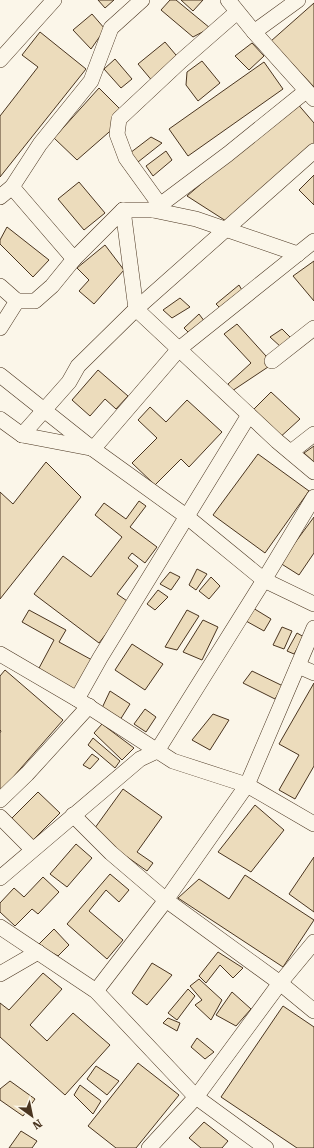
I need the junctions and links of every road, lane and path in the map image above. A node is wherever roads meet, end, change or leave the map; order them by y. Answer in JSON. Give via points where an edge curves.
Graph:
{"nodes":[{"id":1,"x":54,"y":0,"type":"edge"},
{"id":2,"x":142,"y":0,"type":"edge"},
{"id":3,"x":228,"y":0,"type":"edge"},
{"id":4,"x":298,"y":0,"type":"edge"},
{"id":5,"x":237,"y":12,"type":"junction"},
{"id":6,"x":254,"y":32,"type":"junction"},
{"id":7,"x":0,"y":60,"type":"edge"},
{"id":8,"x":310,"y":95,"type":"edge"},
{"id":9,"x":314,"y":151,"type":"edge"},
{"id":10,"x":12,"y":187,"type":"junction"},
{"id":11,"x":0,"y":197,"type":"edge"},
{"id":12,"x":157,"y":208,"type":"junction"},
{"id":13,"x":123,"y":210,"type":"junction"},
{"id":14,"x":227,"y":228,"type":"junction"},
{"id":15,"x":314,"y":241,"type":"edge"},
{"id":16,"x":298,"y":254,"type":"junction"},
{"id":17,"x":74,"y":259,"type":"junction"},
{"id":18,"x":0,"y":286,"type":"edge"},
{"id":19,"x":17,"y":302,"type":"junction"},
{"id":20,"x":136,"y":309,"type":"junction"},
{"id":21,"x":0,"y":328,"type":"edge"},
{"id":22,"x":314,"y":328,"type":"edge"},
{"id":23,"x":179,"y":349,"type":"junction"},
{"id":24,"x":272,"y":361,"type":"dead end"},
{"id":25,"x":0,"y":375,"type":"edge"},
{"id":26,"x":44,"y":410,"type":"junction"},
{"id":27,"x":249,"y":414,"type":"junction"},
{"id":28,"x":0,"y":419,"type":"edge"},
{"id":29,"x":314,"y":434,"type":"edge"},
{"id":30,"x":22,"y":435,"type":"junction"},
{"id":31,"x":93,"y":449,"type":"junction"},
{"id":32,"x":291,"y":452,"type":"junction"},
{"id":33,"x":314,"y":472,"type":"edge"},
{"id":34,"x":314,"y":497,"type":"edge"},
{"id":35,"x":186,"y":516,"type":"junction"},
{"id":36,"x":264,"y":580,"type":"junction"},
{"id":37,"x":314,"y":604,"type":"edge"},
{"id":38,"x":314,"y":628,"type":"edge"},
{"id":39,"x":0,"y":654,"type":"edge"},
{"id":40,"x":298,"y":666,"type":"junction"},
{"id":41,"x":314,"y":672,"type":"edge"},
{"id":42,"x":83,"y":703,"type":"junction"},
{"id":43,"x":157,"y":751,"type":"junction"},
{"id":44,"x":247,"y":785,"type":"junction"},
{"id":45,"x":0,"y":800,"type":"edge"},
{"id":46,"x":73,"y":816,"type":"junction"},
{"id":47,"x":0,"y":817,"type":"edge"},
{"id":48,"x":314,"y":824,"type":"edge"},
{"id":49,"x":32,"y":849,"type":"junction"},
{"id":50,"x":0,"y":878,"type":"edge"},
{"id":51,"x":166,"y":900,"type":"junction"},
{"id":52,"x":0,"y":927,"type":"edge"},
{"id":53,"x":314,"y":942,"type":"edge"},
{"id":54,"x":38,"y":952,"type":"junction"},
{"id":55,"x":0,"y":974,"type":"edge"},
{"id":56,"x":280,"y":983,"type":"junction"},
{"id":57,"x":96,"y":991,"type":"junction"},
{"id":58,"x":314,"y":1010,"type":"edge"},
{"id":59,"x":196,"y":1097,"type":"junction"},
{"id":60,"x":149,"y":1148,"type":"edge"},
{"id":61,"x":266,"y":1148,"type":"edge"}],
"edges":[{"from":1,"to":7,"type":"street"},
{"from":2,"to":10,"type":"street","via":[[111,28],[92,81],[40,144]]},
{"from":3,"to":5,"type":"street"},
{"from":4,"to":6,"type":"street"},
{"from":5,"to":6,"type":"street"},
{"from":5,"to":12,"type":"street","via":[[119,119],[117,134],[126,158]]},
{"from":6,"to":8,"type":"street"},
{"from":8,"to":12,"type":"street"},
{"from":9,"to":14,"type":"street"},
{"from":10,"to":11,"type":"street"},
{"from":10,"to":17,"type":"street"},
{"from":12,"to":13,"type":"street"},
{"from":12,"to":14,"type":"street"},
{"from":13,"to":17,"type":"street"},
{"from":13,"to":20,"type":"street"},
{"from":14,"to":16,"type":"street"},
{"from":14,"to":20,"type":"street"},
{"from":15,"to":16,"type":"street"},
{"from":16,"to":23,"type":"street"},
{"from":17,"to":19,"type":"street","via":[[52,286],[35,301]]},
{"from":18,"to":19,"type":"street"},
{"from":19,"to":21,"type":"street"},
{"from":20,"to":23,"type":"street"},
{"from":20,"to":26,"type":"street","via":[[78,366],[69,382]]},
{"from":22,"to":24,"type":"street"},
{"from":23,"to":27,"type":"street"},
{"from":23,"to":31,"type":"street"},
{"from":25,"to":26,"type":"street"},
{"from":26,"to":30,"type":"street"},
{"from":26,"to":31,"type":"street"},
{"from":27,"to":32,"type":"street"},
{"from":27,"to":35,"type":"street"},
{"from":28,"to":30,"type":"street"},
{"from":29,"to":32,"type":"street"},
{"from":30,"to":31,"type":"street"},
{"from":31,"to":35,"type":"street"},
{"from":32,"to":33,"type":"street"},
{"from":34,"to":36,"type":"street"},
{"from":35,"to":36,"type":"street"},
{"from":35,"to":42,"type":"street","via":[[100,658]]},
{"from":36,"to":37,"type":"street"},
{"from":36,"to":43,"type":"street"},
{"from":38,"to":40,"type":"street"},
{"from":39,"to":42,"type":"street"},
{"from":40,"to":41,"type":"street"},
{"from":40,"to":44,"type":"street"},
{"from":42,"to":43,"type":"street"},
{"from":42,"to":45,"type":"street","via":[[27,774]]},
{"from":43,"to":44,"type":"street","via":[[173,761]]},
{"from":43,"to":46,"type":"street","via":[[140,759]]},
{"from":44,"to":48,"type":"street"},
{"from":44,"to":51,"type":"street"},
{"from":46,"to":49,"type":"street"},
{"from":46,"to":51,"type":"street"},
{"from":47,"to":49,"type":"street"},
{"from":49,"to":50,"type":"street"},
{"from":51,"to":56,"type":"street"},
{"from":51,"to":57,"type":"street"},
{"from":52,"to":54,"type":"street"},
{"from":53,"to":56,"type":"street"},
{"from":54,"to":55,"type":"street"},
{"from":54,"to":57,"type":"street"},
{"from":56,"to":58,"type":"street"},
{"from":56,"to":59,"type":"street"},
{"from":57,"to":59,"type":"street"},
{"from":59,"to":60,"type":"street"},
{"from":59,"to":61,"type":"street"}]}
